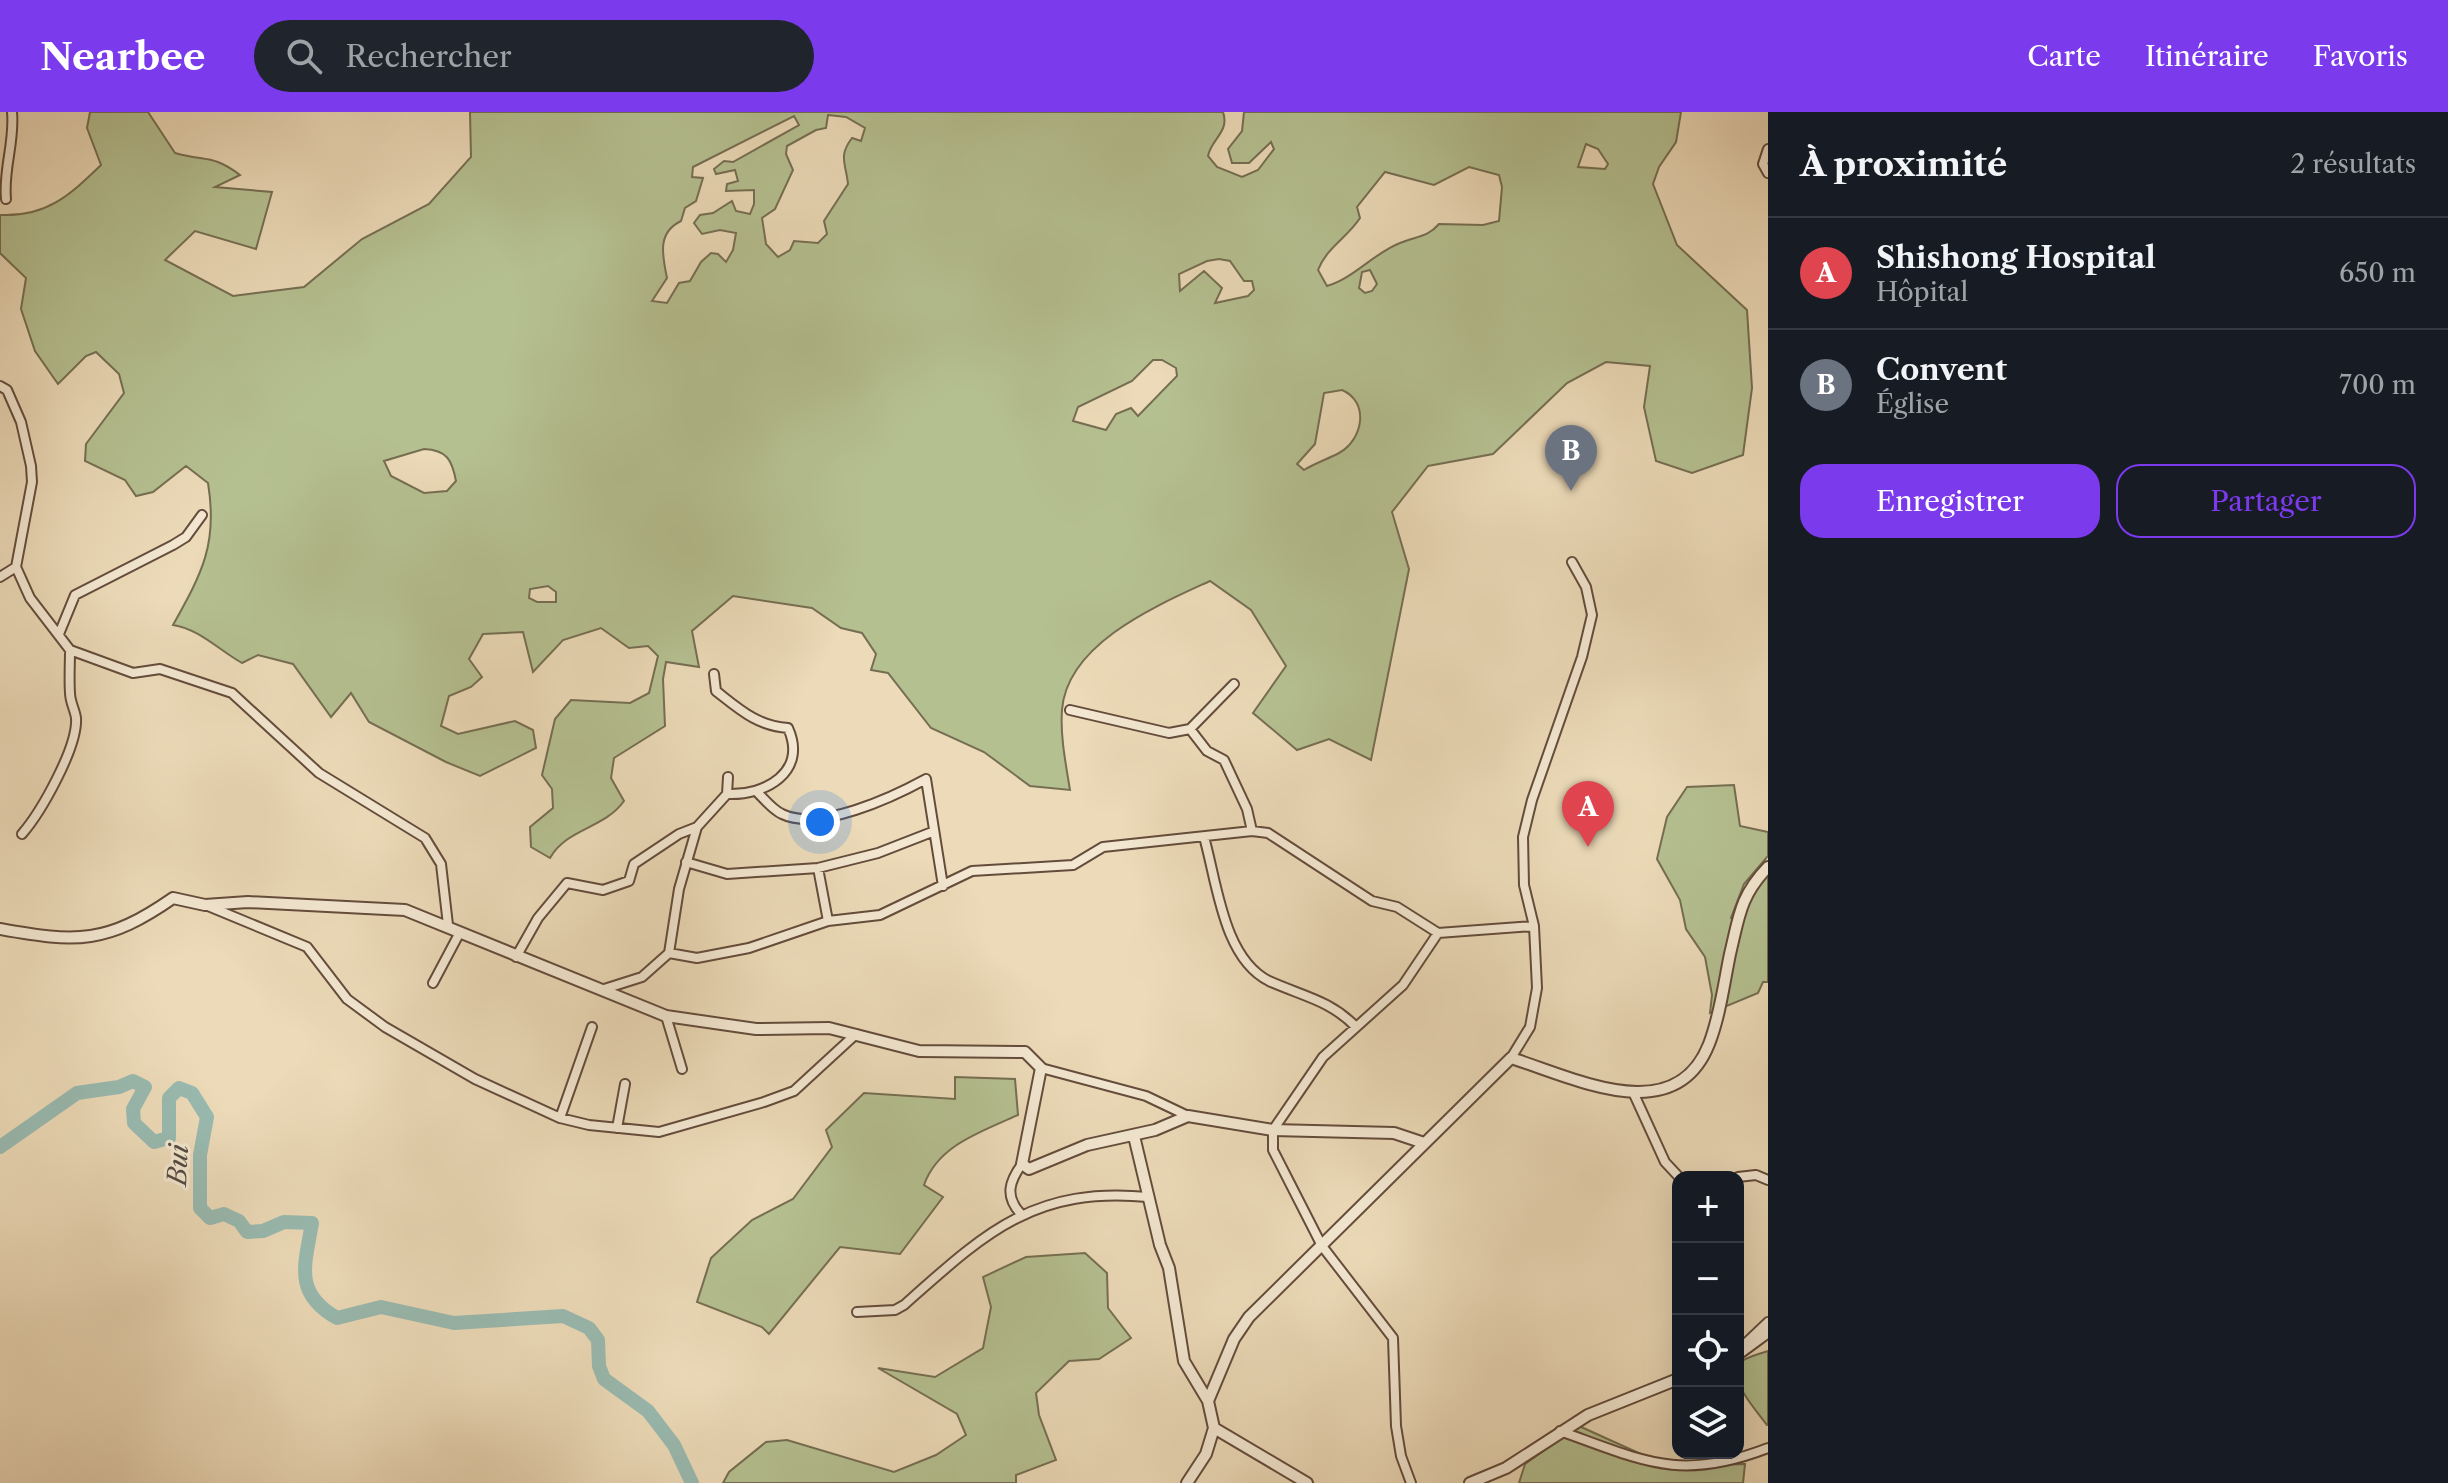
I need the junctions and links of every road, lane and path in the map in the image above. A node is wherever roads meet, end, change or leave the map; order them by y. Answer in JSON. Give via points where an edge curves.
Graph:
{"nodes":[{"id":1,"x":12,"y":112,"type":"edge"},
{"id":2,"x":1768,"y":149,"type":"edge"},
{"id":3,"x":1768,"y":173,"type":"edge"},
{"id":4,"x":6,"y":199,"type":"dead end"},
{"id":5,"x":0,"y":386,"type":"edge"},
{"id":6,"x":202,"y":515,"type":"dead end"},
{"id":7,"x":1572,"y":562,"type":"dead end"},
{"id":8,"x":16,"y":567,"type":"junction"},
{"id":9,"x":0,"y":577,"type":"edge"},
{"id":10,"x":59,"y":634,"type":"junction"},
{"id":11,"x":70,"y":650,"type":"junction"},
{"id":12,"x":714,"y":674,"type":"dead end"},
{"id":13,"x":1234,"y":684,"type":"dead end"},
{"id":14,"x":1070,"y":710,"type":"dead end"},
{"id":15,"x":1190,"y":729,"type":"junction"},
{"id":16,"x":728,"y":777,"type":"dead end"},
{"id":17,"x":758,"y":793,"type":"junction"},
{"id":18,"x":727,"y":794,"type":"junction"},
{"id":19,"x":697,"y":827,"type":"junction"},
{"id":20,"x":1252,"y":831,"type":"junction"},
{"id":21,"x":932,"y":832,"type":"junction"},
{"id":22,"x":22,"y":834,"type":"dead end"},
{"id":23,"x":1204,"y":837,"type":"junction"},
{"id":24,"x":686,"y":862,"type":"junction"},
{"id":25,"x":1768,"y":867,"type":"edge"},
{"id":26,"x":818,"y":868,"type":"junction"},
{"id":27,"x":943,"y":886,"type":"junction"},
{"id":28,"x":205,"y":905,"type":"junction"},
{"id":29,"x":828,"y":921,"type":"junction"},
{"id":30,"x":448,"y":925,"type":"junction"},
{"id":31,"x":1534,"y":926,"type":"junction"},
{"id":32,"x":0,"y":929,"type":"edge"},
{"id":33,"x":1438,"y":933,"type":"junction"},
{"id":34,"x":459,"y":934,"type":"junction"},
{"id":35,"x":669,"y":953,"type":"junction"},
{"id":36,"x":516,"y":957,"type":"junction"},
{"id":37,"x":433,"y":983,"type":"dead end"},
{"id":38,"x":601,"y":990,"type":"junction"},
{"id":39,"x":666,"y":1016,"type":"junction"},
{"id":40,"x":592,"y":1027,"type":"dead end"},
{"id":41,"x":1356,"y":1027,"type":"junction"},
{"id":42,"x":856,"y":1033,"type":"junction"},
{"id":43,"x":1511,"y":1058,"type":"junction"},
{"id":44,"x":1041,"y":1068,"type":"junction"},
{"id":45,"x":682,"y":1069,"type":"dead end"},
{"id":46,"x":625,"y":1084,"type":"dead end"},
{"id":47,"x":1633,"y":1092,"type":"junction"},
{"id":48,"x":1188,"y":1116,"type":"junction"},
{"id":49,"x":560,"y":1118,"type":"junction"},
{"id":50,"x":617,"y":1128,"type":"junction"},
{"id":51,"x":1273,"y":1130,"type":"junction"},
{"id":52,"x":1134,"y":1136,"type":"junction"},
{"id":53,"x":1424,"y":1143,"type":"junction"},
{"id":54,"x":1022,"y":1164,"type":"junction"},
{"id":55,"x":1673,"y":1171,"type":"edge"},
{"id":56,"x":1744,"y":1176,"type":"edge"},
{"id":57,"x":1768,"y":1180,"type":"edge"},
{"id":58,"x":1148,"y":1197,"type":"junction"},
{"id":59,"x":1020,"y":1213,"type":"junction"},
{"id":60,"x":1322,"y":1246,"type":"junction"},
{"id":61,"x":857,"y":1312,"type":"dead end"},
{"id":62,"x":1768,"y":1322,"type":"edge"},
{"id":63,"x":1768,"y":1332,"type":"edge"},
{"id":64,"x":1747,"y":1342,"type":"dead end"},
{"id":65,"x":1744,"y":1350,"type":"edge"},
{"id":66,"x":1672,"y":1381,"type":"edge"},
{"id":67,"x":1208,"y":1401,"type":"junction"},
{"id":68,"x":1214,"y":1428,"type":"junction"},
{"id":69,"x":1559,"y":1431,"type":"junction"},
{"id":70,"x":1768,"y":1448,"type":"edge"},
{"id":71,"x":1187,"y":1483,"type":"edge"},
{"id":72,"x":1307,"y":1483,"type":"edge"},
{"id":73,"x":1411,"y":1483,"type":"edge"},
{"id":74,"x":1470,"y":1483,"type":"edge"}],
"edges":[{"from":1,"to":4,"type":"street"},
{"from":2,"to":3,"type":"street","via":[[1763,164]]},
{"from":5,"to":8,"type":"street","via":[[7,390],[21,422],[31,466]]},
{"from":6,"to":10,"type":"street","via":[[186,537],[75,595]]},
{"from":7,"to":31,"type":"street","via":[[1592,615],[1523,837],[1524,885]]},
{"from":8,"to":9,"type":"street"},
{"from":8,"to":10,"type":"street","via":[[30,598]]},
{"from":10,"to":11,"type":"street"},
{"from":11,"to":22,"type":"street","via":[[76,719],[69,749],[51,795]]},
{"from":11,"to":30,"type":"street","via":[[133,673],[160,669],[232,693],[319,773],[425,838],[441,864]]},
{"from":12,"to":17,"type":"street","via":[[716,691],[744,716],[788,728],[791,735],[786,772]]},
{"from":13,"to":15,"type":"street"},
{"from":14,"to":15,"type":"street","via":[[1169,733]]},
{"from":15,"to":20,"type":"street","via":[[1207,751],[1224,760]]},
{"from":16,"to":18,"type":"street"},
{"from":17,"to":18,"type":"street"},
{"from":17,"to":21,"type":"street","via":[[780,814],[821,817],[862,809],[926,779]]},
{"from":18,"to":19,"type":"street"},
{"from":19,"to":24,"type":"street"},
{"from":19,"to":36,"type":"street","via":[[634,864],[629,881],[603,890],[567,883],[538,918]]},
{"from":20,"to":23,"type":"street"},
{"from":20,"to":33,"type":"street","via":[[1268,833],[1372,901],[1397,907]]},
{"from":21,"to":26,"type":"street"},
{"from":21,"to":27,"type":"street"},
{"from":23,"to":27,"type":"street","via":[[1103,847],[1073,865],[972,871]]},
{"from":23,"to":41,"type":"street","via":[[1241,956],[1266,979],[1327,1002]]},
{"from":24,"to":26,"type":"street","via":[[727,874]]},
{"from":24,"to":35,"type":"street"},
{"from":25,"to":47,"type":"street","via":[[1741,902],[1710,1042],[1700,1063],[1671,1088]]},
{"from":26,"to":29,"type":"street"},
{"from":27,"to":29,"type":"street","via":[[880,915]]},
{"from":28,"to":30,"type":"street","via":[[376,907],[405,910]]},
{"from":28,"to":32,"type":"street","via":[[173,898],[135,925],[59,940]]},
{"from":28,"to":49,"type":"street","via":[[307,947],[347,999],[385,1027],[475,1079]]},
{"from":29,"to":35,"type":"street","via":[[749,948],[697,958]]},
{"from":30,"to":34,"type":"street"},
{"from":31,"to":33,"type":"street"},
{"from":31,"to":43,"type":"street","via":[[1537,988],[1530,1027]]},
{"from":33,"to":41,"type":"street","via":[[1403,985]]},
{"from":34,"to":36,"type":"street"},
{"from":34,"to":37,"type":"street"},
{"from":35,"to":38,"type":"street","via":[[642,977]]},
{"from":36,"to":38,"type":"street"},
{"from":38,"to":39,"type":"street"},
{"from":39,"to":42,"type":"street","via":[[756,1029]]},
{"from":39,"to":45,"type":"street"},
{"from":40,"to":49,"type":"street"},
{"from":41,"to":51,"type":"street","via":[[1323,1057]]},
{"from":42,"to":44,"type":"street","via":[[919,1051],[1025,1052]]},
{"from":42,"to":50,"type":"street","via":[[794,1091],[779,1097],[659,1132]]},
{"from":43,"to":47,"type":"street"},
{"from":43,"to":53,"type":"street"},
{"from":44,"to":48,"type":"street","via":[[1146,1096]]},
{"from":44,"to":54,"type":"street"},
{"from":46,"to":50,"type":"street"},
{"from":47,"to":55,"type":"street"},
{"from":48,"to":51,"type":"street"},
{"from":48,"to":52,"type":"street"},
{"from":49,"to":50,"type":"street"},
{"from":51,"to":53,"type":"street","via":[[1394,1133]]},
{"from":51,"to":60,"type":"street","via":[[1273,1150]]},
{"from":52,"to":54,"type":"street","via":[[1087,1145],[1029,1169]]},
{"from":52,"to":58,"type":"street"},
{"from":53,"to":60,"type":"street"},
{"from":54,"to":59,"type":"street","via":[[1009,1189],[1011,1203]]},
{"from":56,"to":57,"type":"street"},
{"from":58,"to":59,"type":"street","via":[[1112,1193]]},
{"from":58,"to":67,"type":"street","via":[[1169,1268],[1184,1361]]},
{"from":59,"to":61,"type":"street","via":[[904,1305]]},
{"from":60,"to":67,"type":"street","via":[[1249,1317],[1223,1361]]},
{"from":60,"to":73,"type":"street","via":[[1393,1338],[1396,1426]]},
{"from":62,"to":64,"type":"street"},
{"from":63,"to":65,"type":"street"},
{"from":66,"to":69,"type":"street"},
{"from":67,"to":68,"type":"street"},
{"from":68,"to":71,"type":"street","via":[[1206,1454]]},
{"from":68,"to":72,"type":"street"},
{"from":69,"to":70,"type":"street","via":[[1634,1458],[1687,1469],[1719,1465]]},
{"from":69,"to":74,"type":"street","via":[[1506,1468]]}]}
